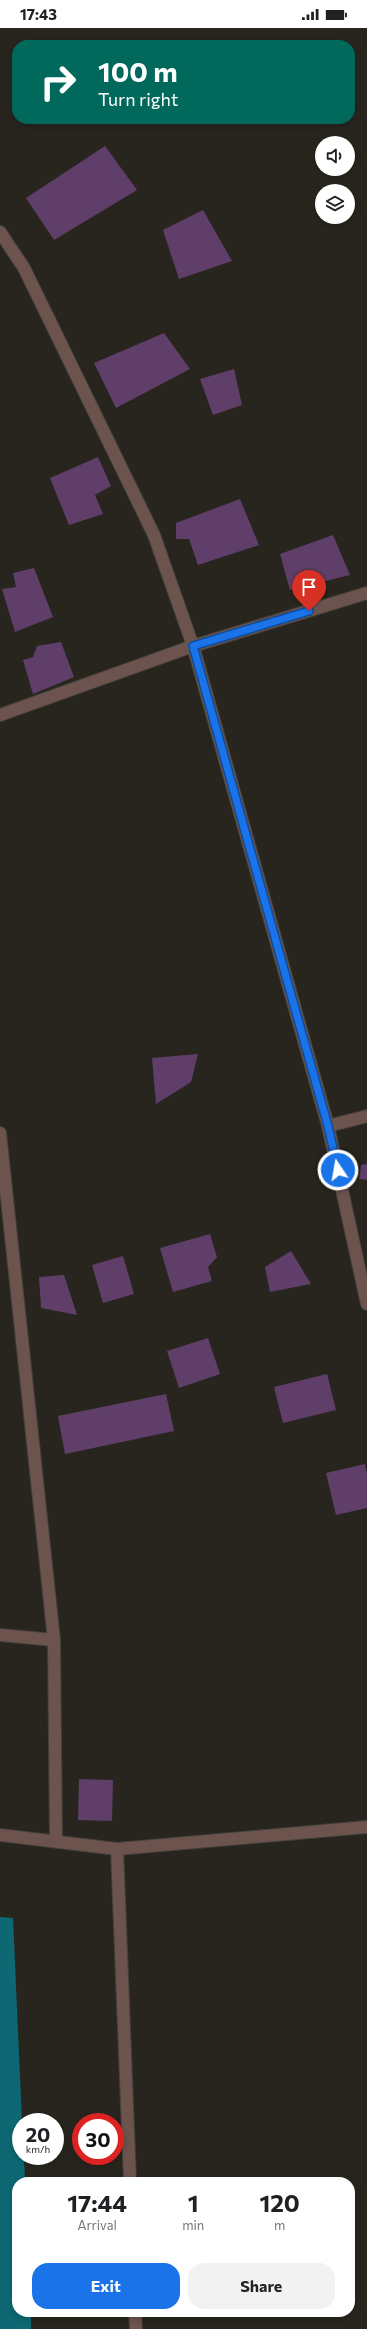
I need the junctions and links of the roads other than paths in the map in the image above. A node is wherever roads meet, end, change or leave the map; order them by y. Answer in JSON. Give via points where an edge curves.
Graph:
{"nodes":[{"id":1,"x":0,"y":232,"type":"edge"},
{"id":2,"x":367,"y":593,"type":"edge"},
{"id":3,"x":193,"y":646,"type":"junction"},
{"id":4,"x":0,"y":715,"type":"edge"},
{"id":5,"x":367,"y":1116,"type":"edge"},
{"id":6,"x":328,"y":1126,"type":"junction"},
{"id":7,"x":0,"y":1133,"type":"edge"},
{"id":8,"x":367,"y":1304,"type":"edge"},
{"id":9,"x":0,"y":1635,"type":"edge"},
{"id":10,"x":54,"y":1640,"type":"junction"},
{"id":11,"x":367,"y":1827,"type":"edge"},
{"id":12,"x":0,"y":1835,"type":"edge"},
{"id":13,"x":56,"y":1841,"type":"junction"},
{"id":14,"x":117,"y":1849,"type":"junction"},
{"id":15,"x":130,"y":2177,"type":"edge"},
{"id":16,"x":135,"y":2317,"type":"edge"},
{"id":17,"x":136,"y":2329,"type":"edge"}],
"edges":[{"from":1,"to":3,"type":"street","via":[[24,268],[154,535]]},
{"from":2,"to":3,"type":"street"},
{"from":3,"to":4,"type":"street"},
{"from":3,"to":6,"type":"street"},
{"from":5,"to":6,"type":"street"},
{"from":6,"to":8,"type":"street"},
{"from":7,"to":10,"type":"street"},
{"from":9,"to":10,"type":"street"},
{"from":10,"to":13,"type":"street"},
{"from":11,"to":14,"type":"street"},
{"from":12,"to":13,"type":"street"},
{"from":13,"to":14,"type":"street"},
{"from":14,"to":15,"type":"street"},
{"from":16,"to":17,"type":"street"}]}
